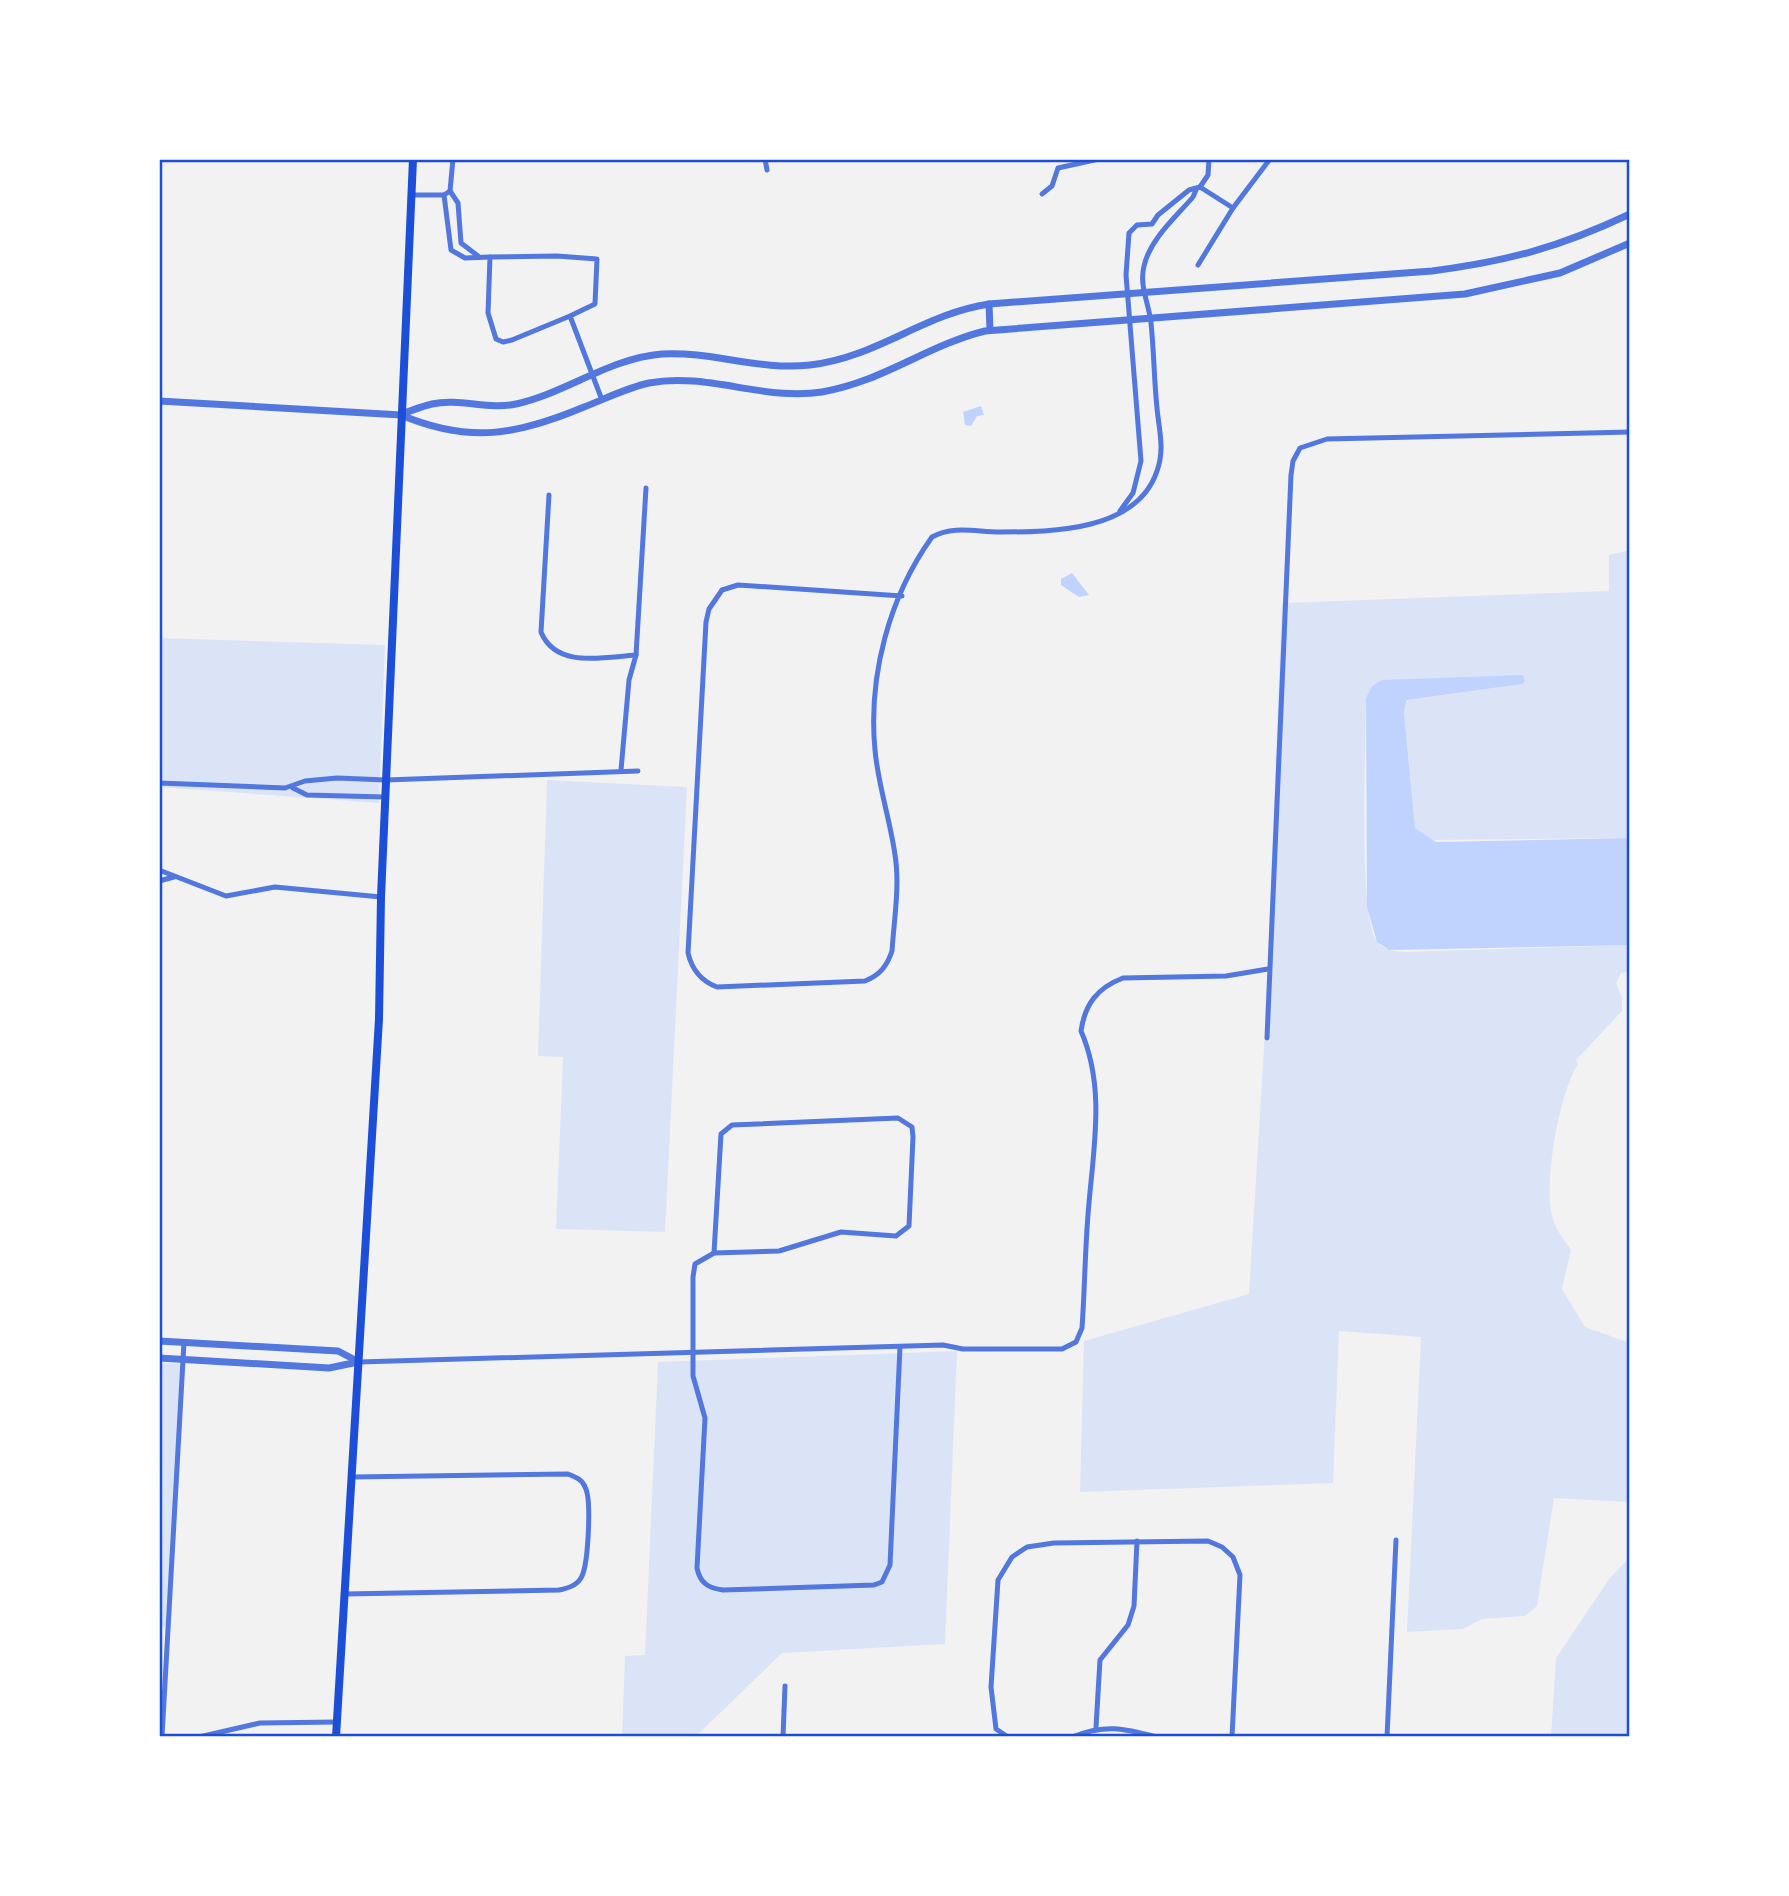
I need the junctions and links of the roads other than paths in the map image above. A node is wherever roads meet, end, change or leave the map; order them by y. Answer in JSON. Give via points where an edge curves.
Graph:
{"nodes":[{"id":1,"x":412,"y":159,"type":"edge"},
{"id":2,"x":453,"y":159,"type":"edge"},
{"id":3,"x":765,"y":159,"type":"edge"},
{"id":4,"x":1099,"y":159,"type":"edge"},
{"id":5,"x":1209,"y":159,"type":"edge"},
{"id":6,"x":1269,"y":159,"type":"edge"},
{"id":7,"x":768,"y":170,"type":"dead end"},
{"id":8,"x":1198,"y":189,"type":"junction"},
{"id":9,"x":447,"y":193,"type":"junction"},
{"id":10,"x":1042,"y":194,"type":"dead end"},
{"id":11,"x":411,"y":195,"type":"junction"},
{"id":12,"x":1233,"y":208,"type":"junction"},
{"id":13,"x":1630,"y":214,"type":"edge"},
{"id":14,"x":1630,"y":243,"type":"edge"},
{"id":15,"x":481,"y":257,"type":"junction"},
{"id":16,"x":490,"y":257,"type":"junction"},
{"id":17,"x":1198,"y":265,"type":"dead end"},
{"id":18,"x":1144,"y":292,"type":"junction"},
{"id":19,"x":1129,"y":293,"type":"junction"},
{"id":20,"x":989,"y":303,"type":"junction"},
{"id":21,"x":570,"y":316,"type":"junction"},
{"id":22,"x":1151,"y":319,"type":"junction"},
{"id":23,"x":1130,"y":321,"type":"junction"},
{"id":24,"x":990,"y":330,"type":"junction"},
{"id":25,"x":592,"y":374,"type":"junction"},
{"id":26,"x":602,"y":400,"type":"junction"},
{"id":27,"x":159,"y":401,"type":"edge"},
{"id":28,"x":401,"y":415,"type":"junction"},
{"id":29,"x":1630,"y":432,"type":"edge"},
{"id":30,"x":646,"y":488,"type":"dead end"},
{"id":31,"x":549,"y":495,"type":"dead end"},
{"id":32,"x":1112,"y":517,"type":"junction"},
{"id":33,"x":902,"y":596,"type":"junction"},
{"id":34,"x":636,"y":655,"type":"junction"},
{"id":35,"x":621,"y":770,"type":"junction"},
{"id":36,"x":638,"y":771,"type":"dead end"},
{"id":37,"x":386,"y":780,"type":"junction"},
{"id":38,"x":159,"y":783,"type":"edge"},
{"id":39,"x":293,"y":788,"type":"junction"},
{"id":40,"x":385,"y":797,"type":"junction"},
{"id":41,"x":159,"y":870,"type":"edge"},
{"id":42,"x":174,"y":877,"type":"junction"},
{"id":43,"x":159,"y":881,"type":"edge"},
{"id":44,"x":380,"y":897,"type":"junction"},
{"id":45,"x":1268,"y":969,"type":"junction"},
{"id":46,"x":1267,"y":1038,"type":"dead end"},
{"id":47,"x":714,"y":1252,"type":"junction"},
{"id":48,"x":159,"y":1341,"type":"edge"},
{"id":49,"x":184,"y":1342,"type":"junction"},
{"id":50,"x":253,"y":1346,"type":"junction"},
{"id":51,"x":900,"y":1347,"type":"junction"},
{"id":52,"x":694,"y":1355,"type":"junction"},
{"id":53,"x":159,"y":1358,"type":"edge"},
{"id":54,"x":183,"y":1359,"type":"junction"},
{"id":55,"x":359,"y":1362,"type":"junction"},
{"id":56,"x":252,"y":1363,"type":"junction"},
{"id":57,"x":352,"y":1477,"type":"junction"},
{"id":58,"x":1396,"y":1540,"type":"dead end"},
{"id":59,"x":1137,"y":1541,"type":"junction"},
{"id":60,"x":345,"y":1594,"type":"junction"},
{"id":61,"x":785,"y":1686,"type":"dead end"},
{"id":62,"x":337,"y":1722,"type":"junction"},
{"id":63,"x":1096,"y":1727,"type":"junction"},
{"id":64,"x":996,"y":1729,"type":"junction"},
{"id":65,"x":162,"y":1737,"type":"edge"},
{"id":66,"x":199,"y":1737,"type":"edge"},
{"id":67,"x":336,"y":1737,"type":"edge"},
{"id":68,"x":783,"y":1737,"type":"edge"},
{"id":69,"x":994,"y":1737,"type":"edge"},
{"id":70,"x":1008,"y":1737,"type":"edge"},
{"id":71,"x":1072,"y":1737,"type":"edge"},
{"id":72,"x":1157,"y":1737,"type":"edge"},
{"id":73,"x":1232,"y":1737,"type":"edge"},
{"id":74,"x":1387,"y":1737,"type":"edge"}],
"edges":[{"from":1,"to":11,"type":"main road"},
{"from":2,"to":9,"type":"street"},
{"from":3,"to":7,"type":"street"},
{"from":4,"to":10,"type":"street","via":[[1058,169],[1052,186]]},
{"from":5,"to":8,"type":"street","via":[[1208,175]]},
{"from":6,"to":12,"type":"street"},
{"from":8,"to":12,"type":"street"},
{"from":8,"to":18,"type":"street","via":[[1154,244],[1144,265]]},
{"from":8,"to":19,"type":"street","via":[[1189,190],[1152,224],[1138,225],[1129,233]]},
{"from":9,"to":11,"type":"street"},
{"from":9,"to":15,"type":"street","via":[[458,203],[461,243]]},
{"from":9,"to":15,"type":"street","via":[[451,250],[457,256]]},
{"from":11,"to":28,"type":"main road"},
{"from":12,"to":17,"type":"street"},
{"from":13,"to":18,"type":"street","via":[[1558,244],[1497,262],[1433,271]]},
{"from":14,"to":22,"type":"street","via":[[1560,273],[1465,294]]},
{"from":15,"to":16,"type":"street"},
{"from":16,"to":21,"type":"street","via":[[488,313],[496,339],[512,340]]},
{"from":16,"to":21,"type":"street","via":[[597,259],[595,304]]},
{"from":18,"to":19,"type":"street"},
{"from":18,"to":22,"type":"street"},
{"from":19,"to":20,"type":"street"},
{"from":19,"to":23,"type":"street"},
{"from":20,"to":24,"type":"street"},
{"from":20,"to":25,"type":"street","via":[[934,318],[875,349],[808,366],[769,366],[691,353],[659,354]]},
{"from":21,"to":25,"type":"street"},
{"from":22,"to":23,"type":"street"},
{"from":22,"to":32,"type":"street","via":[[1160,460],[1153,481],[1137,503]]},
{"from":23,"to":24,"type":"street"},
{"from":23,"to":32,"type":"street","via":[[1141,461],[1133,493]]},
{"from":24,"to":26,"type":"street","via":[[946,343],[870,380],[823,392],[759,392],[666,380]]},
{"from":25,"to":26,"type":"street"},
{"from":25,"to":28,"type":"street","via":[[516,404],[433,403]]},
{"from":26,"to":28,"type":"street","via":[[535,427],[501,433],[435,429]]},
{"from":27,"to":28,"type":"street"},
{"from":28,"to":37,"type":"main road"},
{"from":29,"to":45,"type":"street","via":[[1327,439],[1300,448],[1293,461],[1291,486]]},
{"from":30,"to":34,"type":"street"},
{"from":31,"to":34,"type":"street","via":[[541,632],[553,651],[575,657]]},
{"from":32,"to":33,"type":"street","via":[[1046,530],[956,529],[941,533],[927,545]]},
{"from":33,"to":33,"type":"street","via":[[879,652],[874,738],[896,866],[888,963],[873,978],[856,982],[717,987],[708,983],[690,964],[688,953],[709,609],[722,590],[738,585]]},
{"from":34,"to":35,"type":"street","via":[[629,680]]},
{"from":35,"to":36,"type":"street"},
{"from":35,"to":37,"type":"street"},
{"from":37,"to":39,"type":"street","via":[[305,781]]},
{"from":37,"to":40,"type":"main road"},
{"from":38,"to":39,"type":"street"},
{"from":39,"to":40,"type":"street","via":[[307,795]]},
{"from":40,"to":44,"type":"main road"},
{"from":41,"to":42,"type":"street"},
{"from":42,"to":43,"type":"street"},
{"from":42,"to":44,"type":"street","via":[[226,896],[275,887]]},
{"from":44,"to":55,"type":"main road","via":[[379,1019]]},
{"from":45,"to":46,"type":"street"},
{"from":45,"to":51,"type":"street","via":[[1226,976],[1123,978],[1097,993],[1083,1018],[1081,1031],[1094,1085],[1096,1151],[1082,1328],[1076,1342],[1062,1349]]},
{"from":47,"to":47,"type":"street","via":[[779,1251],[841,1232],[896,1236],[909,1226],[912,1127],[898,1118],[732,1125],[721,1134]]},
{"from":47,"to":52,"type":"street","via":[[695,1264]]},
{"from":48,"to":49,"type":"street"},
{"from":49,"to":50,"type":"street"},
{"from":49,"to":54,"type":"street"},
{"from":50,"to":55,"type":"street","via":[[338,1351]]},
{"from":50,"to":56,"type":"street"},
{"from":51,"to":52,"type":"street"},
{"from":51,"to":52,"type":"street","via":[[890,1565],[887,1575],[874,1585],[723,1590],[706,1586],[699,1578],[705,1418],[695,1386]]},
{"from":52,"to":55,"type":"street"},
{"from":53,"to":54,"type":"street"},
{"from":54,"to":56,"type":"street"},
{"from":54,"to":65,"type":"street"},
{"from":55,"to":56,"type":"street","via":[[329,1368]]},
{"from":55,"to":57,"type":"main road"},
{"from":57,"to":60,"type":"main road"},
{"from":57,"to":60,"type":"street","via":[[568,1474],[578,1478],[589,1497],[587,1544],[581,1578],[572,1587],[559,1590]]},
{"from":58,"to":74,"type":"street"},
{"from":59,"to":63,"type":"street","via":[[1134,1606],[1128,1625],[1100,1660]]},
{"from":59,"to":64,"type":"street","via":[[1038,1544],[1027,1547],[1005,1566],[998,1580],[994,1627],[991,1687]]},
{"from":59,"to":73,"type":"street","via":[[1208,1541],[1233,1557],[1241,1591]]},
{"from":60,"to":62,"type":"main road"},
{"from":61,"to":68,"type":"street"},
{"from":62,"to":66,"type":"street","via":[[260,1723]]},
{"from":62,"to":67,"type":"main road"},
{"from":63,"to":71,"type":"street"},
{"from":63,"to":72,"type":"street"},
{"from":64,"to":69,"type":"street"},
{"from":64,"to":70,"type":"street"}]}
